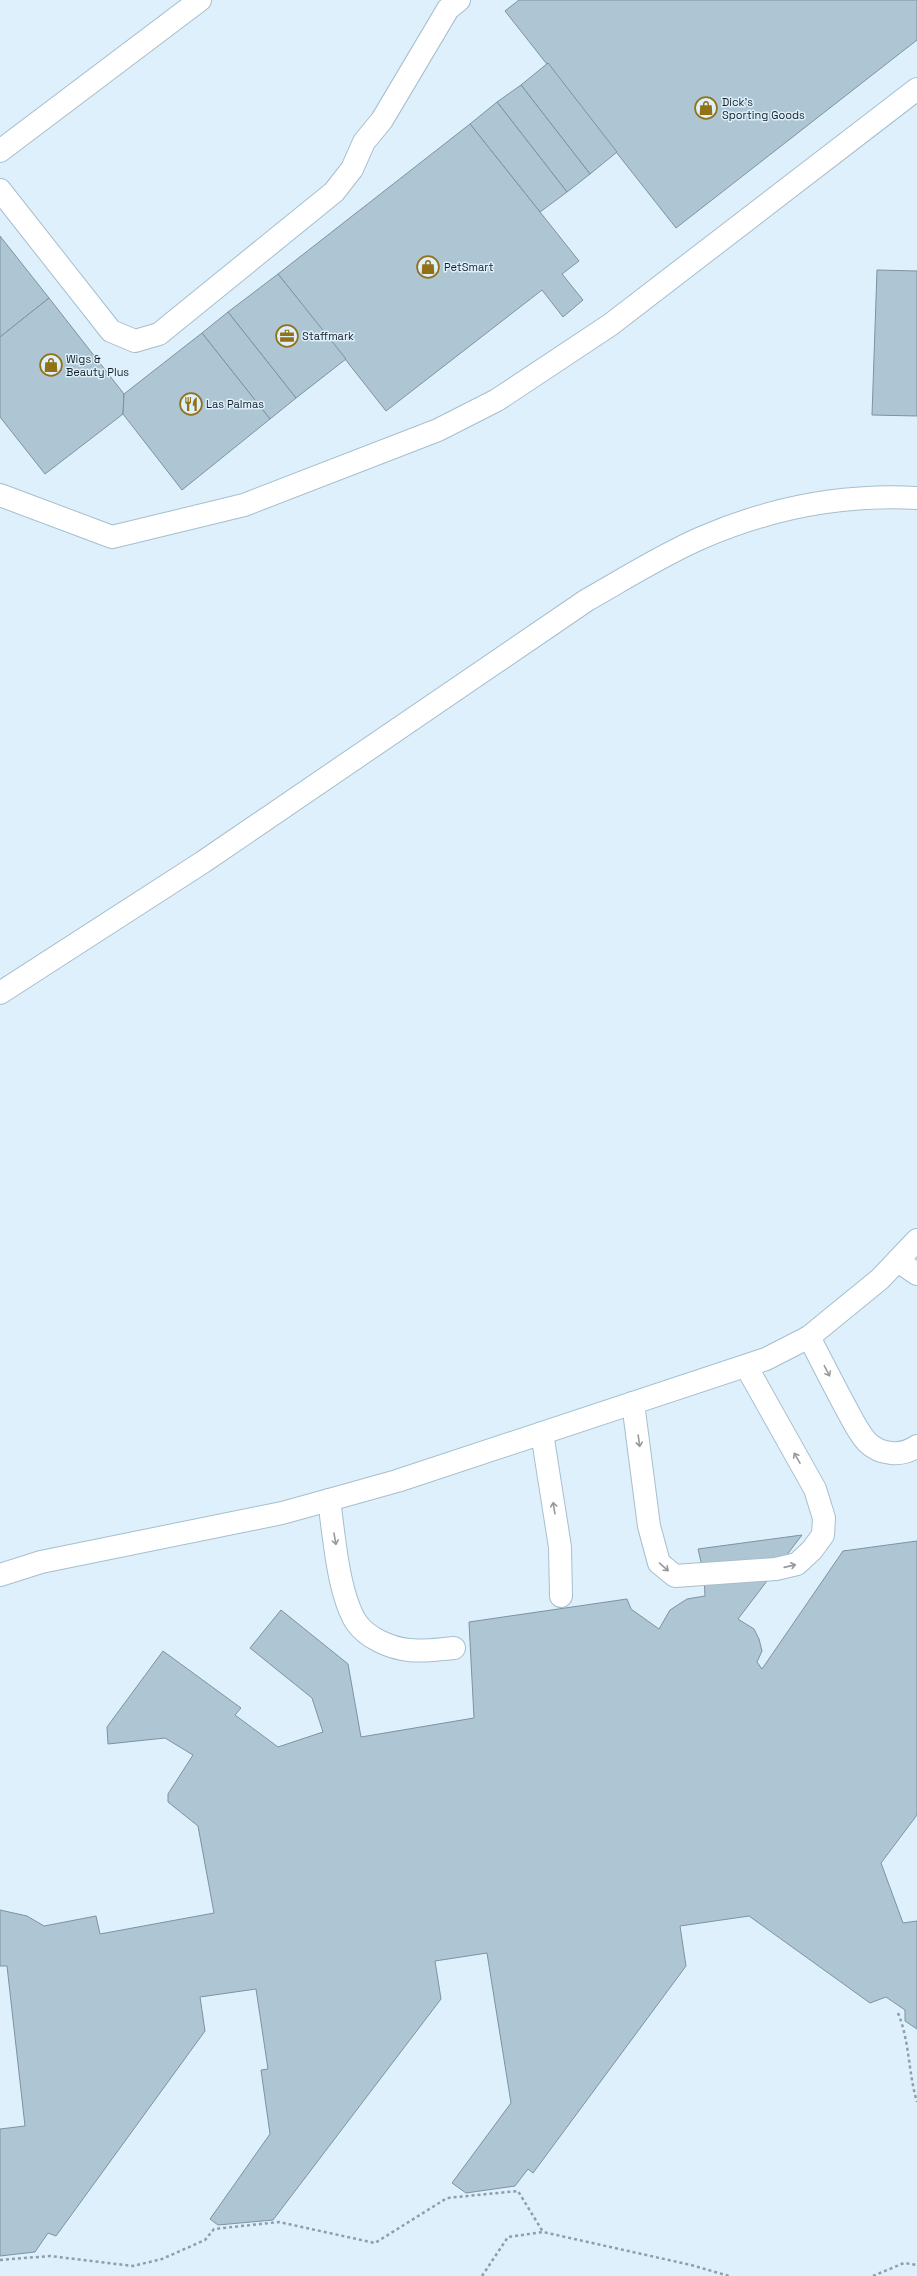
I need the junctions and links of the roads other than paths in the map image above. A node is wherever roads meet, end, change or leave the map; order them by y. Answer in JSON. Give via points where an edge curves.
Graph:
{"nodes":[{"id":1,"x":200,"y":0,"type":"edge"},
{"id":2,"x":449,"y":3,"type":"edge"},
{"id":3,"x":917,"y":89,"type":"edge"},
{"id":4,"x":0,"y":151,"type":"edge"},
{"id":5,"x":0,"y":190,"type":"edge"},
{"id":6,"x":0,"y":495,"type":"edge"},
{"id":7,"x":917,"y":498,"type":"edge"},
{"id":8,"x":0,"y":993,"type":"edge"},
{"id":9,"x":917,"y":1240,"type":"edge"},
{"id":10,"x":898,"y":1261,"type":"junction"},
{"id":11,"x":917,"y":1274,"type":"edge"},
{"id":12,"x":809,"y":1337,"type":"junction"},
{"id":13,"x":746,"y":1366,"type":"junction"},
{"id":14,"x":633,"y":1403,"type":"junction"},
{"id":15,"x":542,"y":1433,"type":"junction"},
{"id":16,"x":917,"y":1446,"type":"edge"},
{"id":17,"x":329,"y":1500,"type":"junction"},
{"id":18,"x":0,"y":1575,"type":"edge"},
{"id":19,"x":561,"y":1596,"type":"dead end"},
{"id":20,"x":454,"y":1648,"type":"dead end"}],
"edges":[{"from":1,"to":4,"type":"lane"},
{"from":2,"to":5,"type":"lane","via":[[382,120],[364,142],[352,169],[334,192],[159,334],[135,341],[111,331]]},
{"from":3,"to":6,"type":"lane","via":[[610,325],[497,400],[438,430],[244,505],[112,537]]},
{"from":7,"to":8,"type":"lane","via":[[847,498],[750,518],[701,538],[639,570],[587,600],[210,857]]},
{"from":9,"to":10,"type":"lane"},
{"from":10,"to":11,"type":"lane"},
{"from":10,"to":12,"type":"lane"},
{"from":12,"to":13,"type":"lane","via":[[766,1359]]},
{"from":12,"to":16,"type":"lane","one_way":true,"via":[[854,1423],[867,1442],[879,1451],[892,1453],[904,1453]]},
{"from":13,"to":14,"type":"lane"},
{"from":14,"to":13,"type":"lane","one_way":true,"via":[[649,1526],[659,1564],[675,1576],[776,1569],[797,1564],[812,1550],[822,1535],[824,1518],[815,1489]]},
{"from":14,"to":15,"type":"lane"},
{"from":15,"to":17,"type":"lane","via":[[397,1481]]},
{"from":19,"to":15,"type":"lane","one_way":true,"via":[[560,1547]]},
{"from":17,"to":18,"type":"lane","via":[[282,1513],[40,1562]]},
{"from":17,"to":20,"type":"lane","one_way":true,"via":[[342,1578],[348,1602],[357,1622],[368,1634],[389,1645],[409,1650]]}]}
